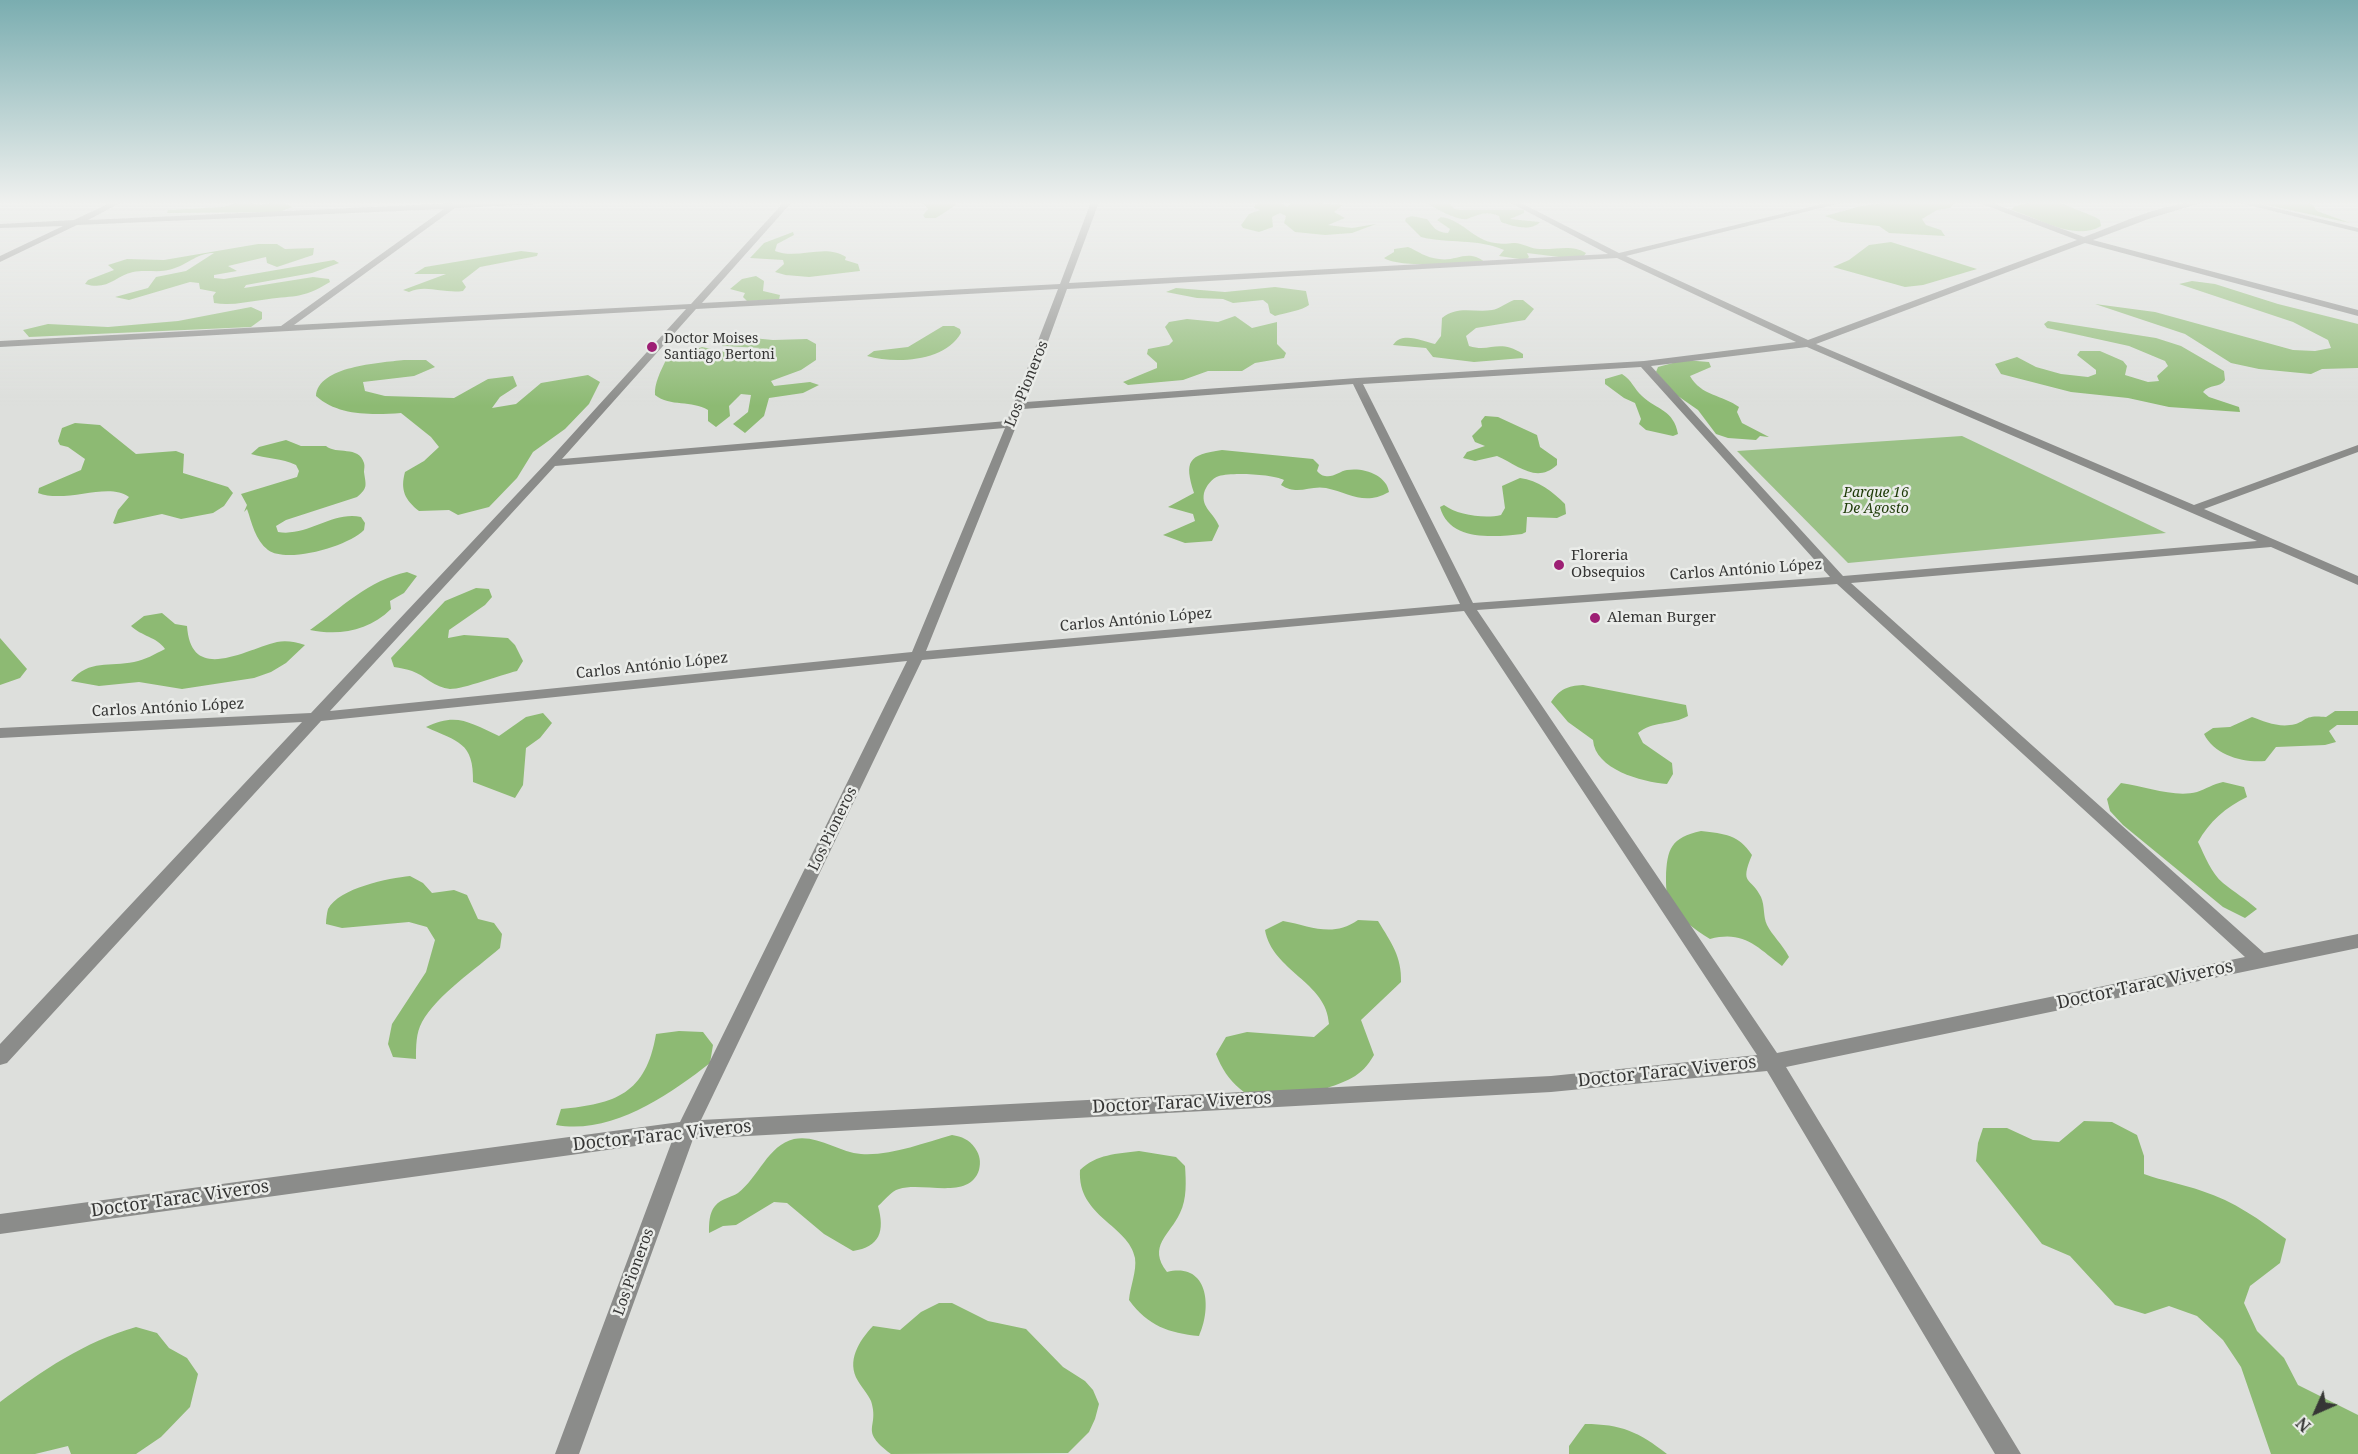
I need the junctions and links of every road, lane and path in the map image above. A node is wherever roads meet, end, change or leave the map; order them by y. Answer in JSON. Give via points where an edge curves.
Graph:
{"nodes":[{"id":1,"x":365,"y":270,"type":"edge"},
{"id":2,"x":728,"y":270,"type":"edge"},
{"id":3,"x":1070,"y":270,"type":"edge"},
{"id":4,"x":1385,"y":270,"type":"edge"},
{"id":5,"x":1645,"y":270,"type":"edge"},
{"id":6,"x":2005,"y":270,"type":"edge"},
{"id":7,"x":2197,"y":270,"type":"edge"},
{"id":8,"x":1065,"y":285,"type":"junction"},
{"id":9,"x":693,"y":308,"type":"junction"},
{"id":10,"x":2358,"y":313,"type":"edge"},
{"id":11,"x":281,"y":330,"type":"junction"},
{"id":12,"x":0,"y":344,"type":"edge"},
{"id":13,"x":1807,"y":344,"type":"junction"},
{"id":14,"x":1644,"y":364,"type":"junction"},
{"id":15,"x":1357,"y":381,"type":"junction"},
{"id":16,"x":1019,"y":406,"type":"junction"},
{"id":17,"x":1011,"y":424,"type":"junction"},
{"id":18,"x":2358,"y":448,"type":"edge"},
{"id":19,"x":552,"y":463,"type":"junction"},
{"id":20,"x":2196,"y":508,"type":"junction"},
{"id":21,"x":2275,"y":543,"type":"junction"},
{"id":22,"x":1840,"y":580,"type":"junction"},
{"id":23,"x":2358,"y":581,"type":"edge"},
{"id":24,"x":1468,"y":607,"type":"junction"},
{"id":25,"x":917,"y":656,"type":"junction"},
{"id":26,"x":316,"y":717,"type":"junction"},
{"id":27,"x":0,"y":733,"type":"edge"},
{"id":28,"x":2358,"y":941,"type":"edge"},
{"id":29,"x":2260,"y":961,"type":"junction"},
{"id":30,"x":0,"y":1057,"type":"edge"},
{"id":31,"x":1772,"y":1062,"type":"junction"},
{"id":32,"x":686,"y":1130,"type":"junction"},
{"id":33,"x":0,"y":1224,"type":"edge"},
{"id":34,"x":567,"y":1454,"type":"edge"},
{"id":35,"x":2009,"y":1454,"type":"edge"}],
"edges":[{"from":1,"to":11,"type":"street"},
{"from":2,"to":9,"type":"street"},
{"from":3,"to":8,"type":"street","name":"Los Pioneros"},
{"from":4,"to":8,"type":"street"},
{"from":5,"to":13,"type":"street"},
{"from":6,"to":13,"type":"street"},
{"from":7,"to":10,"type":"street"},
{"from":8,"to":9,"type":"street"},
{"from":8,"to":16,"type":"street","name":"Los Pioneros"},
{"from":9,"to":11,"type":"street"},
{"from":9,"to":19,"type":"street"},
{"from":11,"to":12,"type":"street"},
{"from":13,"to":14,"type":"street"},
{"from":13,"to":20,"type":"street"},
{"from":14,"to":15,"type":"street"},
{"from":14,"to":22,"type":"street"},
{"from":15,"to":16,"type":"street"},
{"from":15,"to":24,"type":"street"},
{"from":16,"to":17,"type":"street","name":"Los Pioneros"},
{"from":17,"to":19,"type":"street"},
{"from":17,"to":25,"type":"street","name":"Los Pioneros"},
{"from":18,"to":20,"type":"street"},
{"from":19,"to":26,"type":"street"},
{"from":20,"to":21,"type":"street"},
{"from":21,"to":22,"type":"street","name":"Carlos António López"},
{"from":21,"to":23,"type":"street"},
{"from":22,"to":24,"type":"street","name":"Carlos António López"},
{"from":22,"to":29,"type":"street"},
{"from":24,"to":25,"type":"street","name":"Carlos António López"},
{"from":24,"to":31,"type":"street"},
{"from":25,"to":26,"type":"street","name":"Carlos António López"},
{"from":25,"to":32,"type":"street","name":"Los Pioneros"},
{"from":26,"to":27,"type":"street","name":"Carlos António López"},
{"from":26,"to":30,"type":"street"},
{"from":28,"to":29,"type":"street","name":"Doctor Tarac Viveros"},
{"from":29,"to":31,"type":"street","name":"Doctor Tarac Viveros"},
{"from":31,"to":32,"type":"street","name":"Doctor Tarac Viveros","via":[[1551,1084]]},
{"from":31,"to":35,"type":"street"},
{"from":32,"to":33,"type":"street","name":"Doctor Tarac Viveros"},
{"from":32,"to":34,"type":"street","name":"Los Pioneros"}]}
